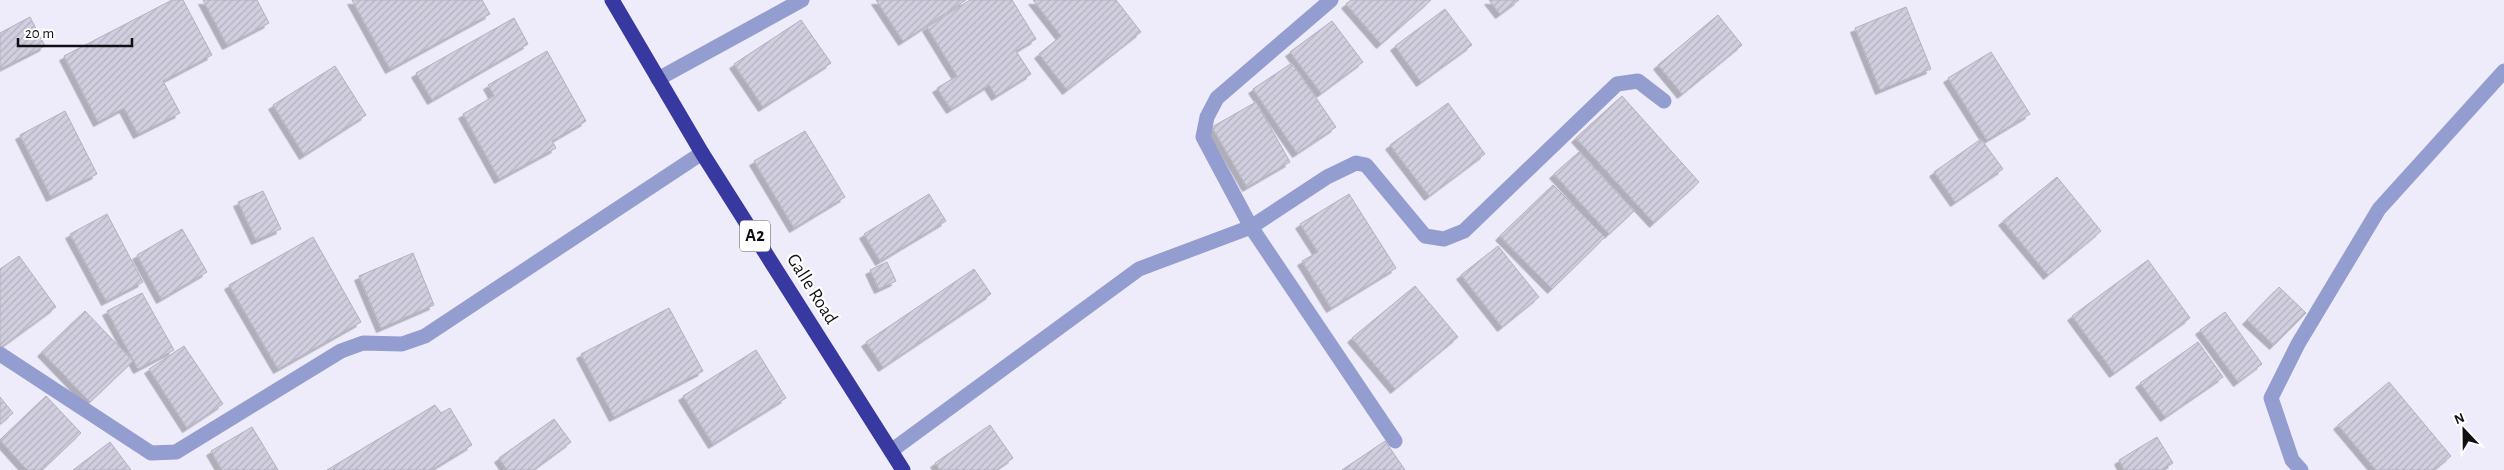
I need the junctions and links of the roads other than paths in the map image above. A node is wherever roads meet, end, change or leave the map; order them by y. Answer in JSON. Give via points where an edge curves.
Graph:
{"nodes":[{"id":1,"x":612,"y":0,"type":"edge"},
{"id":2,"x":802,"y":0,"type":"edge"},
{"id":3,"x":1331,"y":0,"type":"edge"},
{"id":4,"x":2504,"y":71,"type":"edge"},
{"id":5,"x":658,"y":79,"type":"junction"},
{"id":6,"x":1664,"y":101,"type":"dead end"},
{"id":7,"x":702,"y":153,"type":"junction"},
{"id":8,"x":1251,"y":227,"type":"junction"},
{"id":9,"x":0,"y":354,"type":"edge"},
{"id":10,"x":1395,"y":441,"type":"dead end"},
{"id":11,"x":890,"y":451,"type":"junction"},
{"id":12,"x":903,"y":470,"type":"edge"},
{"id":13,"x":2302,"y":470,"type":"edge"}],
"edges":[{"from":1,"to":5,"type":"highway","name":"Galle Road","number":"A2"},
{"from":2,"to":5,"type":"street"},
{"from":3,"to":8,"type":"street","via":[[1217,98],[1207,117],[1203,137]]},
{"from":4,"to":13,"type":"street","via":[[2379,209],[2298,344],[2271,398],[2292,460]]},
{"from":5,"to":7,"type":"highway","name":"Galle Road","number":"A2"},
{"from":6,"to":8,"type":"street","via":[[1638,81],[1617,84],[1464,231],[1444,239],[1425,236],[1366,165],[1356,164],[1327,177]]},
{"from":7,"to":9,"type":"street","via":[[425,336],[402,344],[363,343],[341,351],[176,452],[151,453]]},
{"from":7,"to":11,"type":"highway","name":"Galle Road","number":"A2"},
{"from":8,"to":10,"type":"street"},
{"from":8,"to":11,"type":"street","via":[[1140,270]]},
{"from":11,"to":12,"type":"highway","name":"Galle Road","number":"A2"}]}
